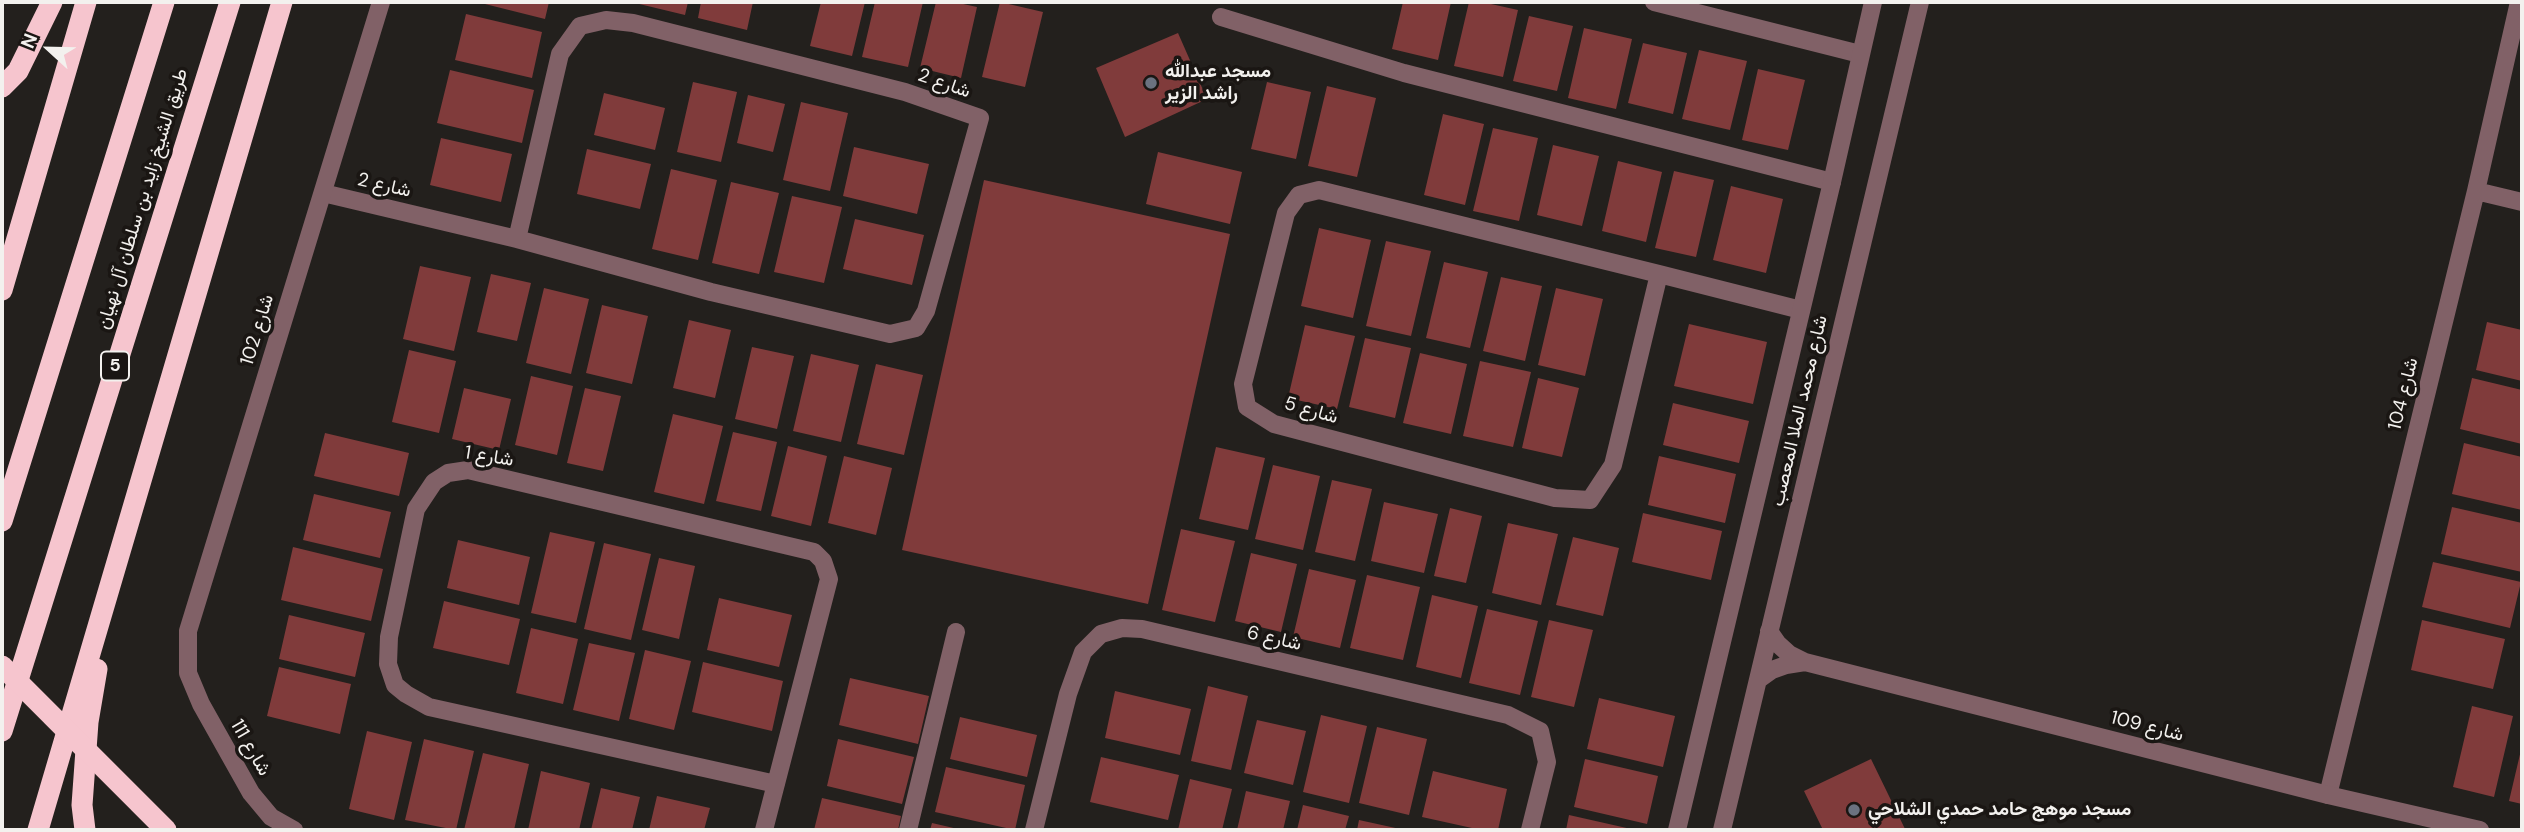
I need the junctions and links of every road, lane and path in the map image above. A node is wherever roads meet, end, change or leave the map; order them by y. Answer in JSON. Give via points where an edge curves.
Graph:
{"nodes":[{"id":1,"x":52,"y":2,"type":"edge"},
{"id":2,"x":86,"y":2,"type":"edge"},
{"id":3,"x":164,"y":2,"type":"edge"},
{"id":4,"x":230,"y":2,"type":"edge"},
{"id":5,"x":284,"y":2,"type":"edge"},
{"id":6,"x":381,"y":2,"type":"edge"},
{"id":7,"x":1654,"y":2,"type":"edge"},
{"id":8,"x":1873,"y":2,"type":"edge"},
{"id":9,"x":1920,"y":2,"type":"edge"},
{"id":10,"x":2519,"y":2,"type":"edge"},
{"id":11,"x":1716,"y":9,"type":"edge"},
{"id":12,"x":1221,"y":17,"type":"dead end"},
{"id":13,"x":1860,"y":54,"type":"junction"},
{"id":14,"x":2,"y":87,"type":"edge"},
{"id":15,"x":1832,"y":182,"type":"junction"},
{"id":16,"x":2476,"y":191,"type":"junction"},
{"id":17,"x":323,"y":192,"type":"junction"},
{"id":18,"x":2522,"y":202,"type":"edge"},
{"id":19,"x":517,"y":239,"type":"junction"},
{"id":20,"x":1659,"y":274,"type":"junction"},
{"id":21,"x":2,"y":290,"type":"edge"},
{"id":22,"x":1801,"y":310,"type":"junction"},
{"id":23,"x":2,"y":521,"type":"edge"},
{"id":24,"x":111,"y":581,"type":"junction"},
{"id":25,"x":1769,"y":631,"type":"junction"},
{"id":26,"x":956,"y":632,"type":"dead end"},
{"id":27,"x":1805,"y":662,"type":"junction"},
{"id":28,"x":2,"y":666,"type":"edge"},
{"id":29,"x":188,"y":673,"type":"joint"},
{"id":30,"x":1758,"y":680,"type":"junction"},
{"id":31,"x":2,"y":731,"type":"edge"},
{"id":32,"x":776,"y":784,"type":"junction"},
{"id":33,"x":2328,"y":795,"type":"junction"},
{"id":34,"x":38,"y":830,"type":"edge"},
{"id":35,"x":85,"y":830,"type":"edge"},
{"id":36,"x":166,"y":830,"type":"edge"},
{"id":37,"x":294,"y":830,"type":"edge"},
{"id":38,"x":764,"y":830,"type":"edge"},
{"id":39,"x":908,"y":830,"type":"edge"},
{"id":40,"x":1034,"y":830,"type":"edge"},
{"id":41,"x":1530,"y":830,"type":"edge"},
{"id":42,"x":1677,"y":830,"type":"edge"},
{"id":43,"x":1722,"y":830,"type":"edge"},
{"id":44,"x":2480,"y":830,"type":"edge"}],
"edges":[{"from":1,"to":14,"type":"highway","via":[[18,71]]},
{"from":2,"to":21,"type":"highway"},
{"from":3,"to":23,"type":"highway","name":"طريق الشيخ زايد بن سلطان آل نهيان"},
{"from":4,"to":31,"type":"highway","name":"طريق الشيخ زايد بن سلطان آل نهيان","number":"5"},
{"from":5,"to":24,"type":"highway"},
{"from":6,"to":17,"type":"street","name":"شارع 102"},
{"from":7,"to":11,"type":"street"},
{"from":8,"to":13,"type":"street","name":"شارع محمد الملا المعصب"},
{"from":9,"to":25,"type":"street","name":"شارع محمد الملا المعصب"},
{"from":10,"to":16,"type":"street","name":"شارع 104"},
{"from":11,"to":13,"type":"street"},
{"from":12,"to":15,"type":"street","via":[[1405,73]]},
{"from":13,"to":15,"type":"street","name":"شارع محمد الملا المعصب"},
{"from":15,"to":22,"type":"street","name":"شارع محمد الملا المعصب"},
{"from":16,"to":18,"type":"street"},
{"from":16,"to":33,"type":"street","name":"شارع 104"},
{"from":17,"to":19,"type":"street","name":"شارع 2"},
{"from":17,"to":29,"type":"street","name":"شارع 102","via":[[188,631]]},
{"from":19,"to":19,"type":"street","name":"شارع 2","via":[[890,334],[916,328],[926,311],[980,118],[905,92],[634,23],[607,20],[580,26],[560,54]]},
{"from":20,"to":20,"type":"street","name":"شارع 5","via":[[1319,190],[1299,195],[1286,213],[1243,384],[1247,407],[1274,424],[1555,498],[1590,500],[1613,465]]},
{"from":20,"to":22,"type":"street","name":"شارع 5"},
{"from":22,"to":42,"type":"street","name":"شارع محمد الملا المعصب"},
{"from":24,"to":34,"type":"highway"},
{"from":24,"to":35,"type":"highway","via":[[89,722],[82,805]]},
{"from":25,"to":27,"type":"street","name":"شارع 109","via":[[1789,654]]},
{"from":25,"to":30,"type":"street","name":"شارع محمد الملا المعصب"},
{"from":26,"to":39,"type":"street"},
{"from":27,"to":30,"type":"street","via":[[1786,664]]},
{"from":27,"to":33,"type":"street","name":"شارع 109"},
{"from":28,"to":36,"type":"highway","bridge":true},
{"from":29,"to":37,"type":"street","name":"شارع 111","via":[[251,793],[271,817]]},
{"from":30,"to":43,"type":"street","name":"شارع محمد الملا المعصب"},
{"from":32,"to":32,"type":"street","name":"شارع 1","via":[[829,579],[814,552],[468,470],[447,472],[434,482],[416,509],[389,637],[388,664],[395,685],[429,707]]},
{"from":32,"to":38,"type":"street","name":"شارع 1"},
{"from":33,"to":44,"type":"street","name":"شارع 109"},
{"from":40,"to":41,"type":"street","name":"شارع 6","via":[[1083,652],[1101,634],[1122,628],[1508,715],[1540,731],[1547,762]]}]}
